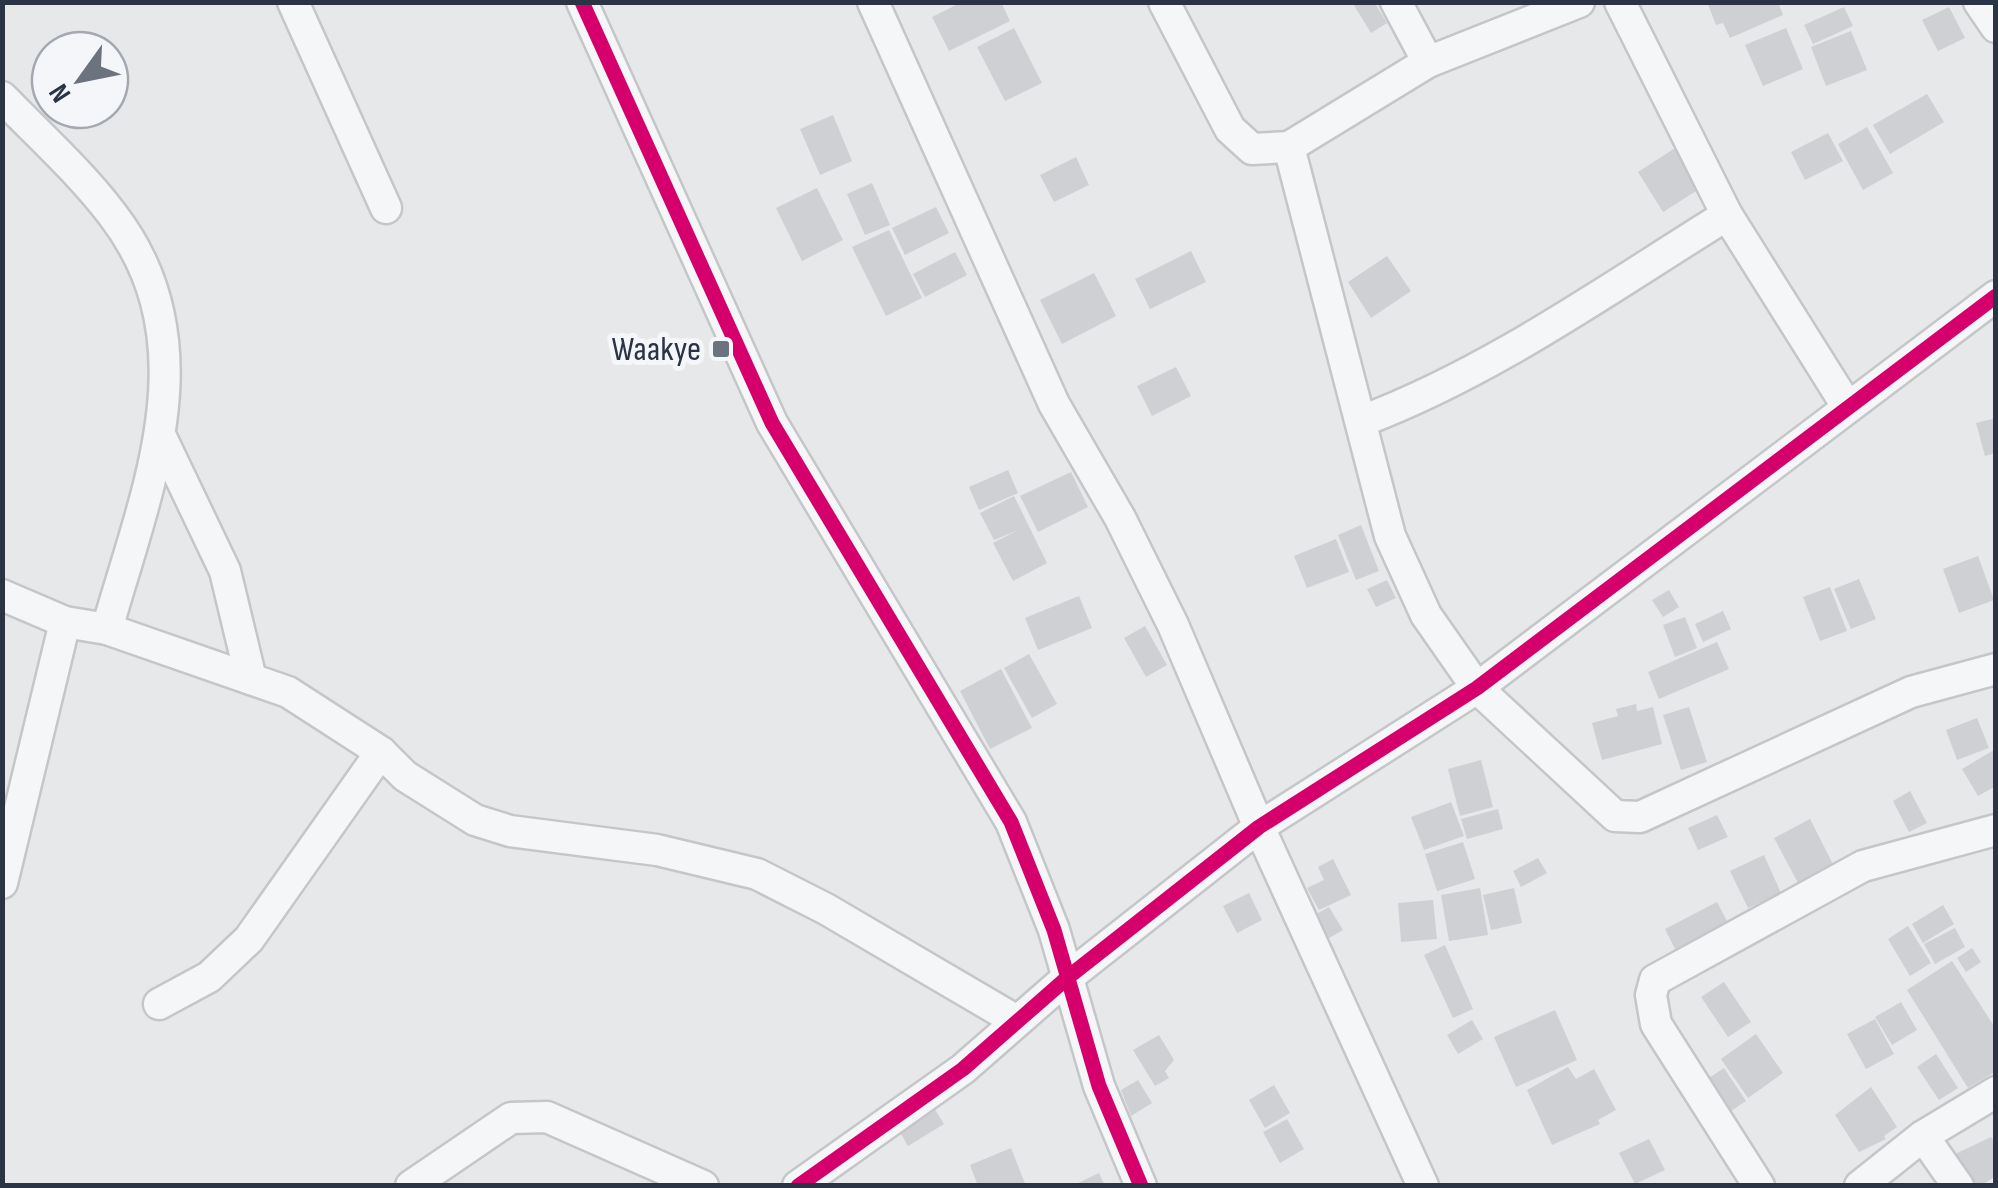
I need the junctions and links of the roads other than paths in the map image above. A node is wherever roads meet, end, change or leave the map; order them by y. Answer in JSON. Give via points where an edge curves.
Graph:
{"nodes":[{"id":1,"x":294,"y":2,"type":"edge"},
{"id":2,"x":582,"y":2,"type":"edge"},
{"id":3,"x":872,"y":2,"type":"edge"},
{"id":4,"x":1164,"y":2,"type":"edge"},
{"id":5,"x":1396,"y":2,"type":"edge"},
{"id":6,"x":1579,"y":2,"type":"edge"},
{"id":7,"x":1620,"y":2,"type":"edge"},
{"id":8,"x":1979,"y":2,"type":"edge"},
{"id":9,"x":1996,"y":27,"type":"edge"},
{"id":10,"x":1428,"y":62,"type":"junction"},
{"id":11,"x":2,"y":97,"type":"edge"},
{"id":12,"x":1288,"y":147,"type":"junction"},
{"id":13,"x":386,"y":208,"type":"dead end"},
{"id":14,"x":1727,"y":215,"type":"junction"},
{"id":15,"x":1996,"y":296,"type":"edge"},
{"id":16,"x":1846,"y":406,"type":"junction"},
{"id":17,"x":1362,"y":421,"type":"junction"},
{"id":18,"x":161,"y":437,"type":"junction"},
{"id":19,"x":2,"y":595,"type":"edge"},
{"id":20,"x":65,"y":622,"type":"junction"},
{"id":21,"x":107,"y":629,"type":"junction"},
{"id":22,"x":1996,"y":669,"type":"edge"},
{"id":23,"x":251,"y":680,"type":"junction"},
{"id":24,"x":1477,"y":688,"type":"junction"},
{"id":25,"x":380,"y":752,"type":"junction"},
{"id":26,"x":1258,"y":827,"type":"junction"},
{"id":27,"x":1996,"y":830,"type":"edge"},
{"id":28,"x":2,"y":883,"type":"edge"},
{"id":29,"x":1067,"y":978,"type":"junction"},
{"id":30,"x":160,"y":1004,"type":"dead end"},
{"id":31,"x":1017,"y":1021,"type":"junction"},
{"id":32,"x":1996,"y":1092,"type":"edge"},
{"id":33,"x":1923,"y":1136,"type":"junction"},
{"id":34,"x":808,"y":1181,"type":"edge"},
{"id":35,"x":411,"y":1186,"type":"edge"},
{"id":36,"x":703,"y":1186,"type":"edge"},
{"id":37,"x":1141,"y":1186,"type":"edge"},
{"id":38,"x":1423,"y":1186,"type":"edge"},
{"id":39,"x":1758,"y":1186,"type":"edge"},
{"id":40,"x":1860,"y":1186,"type":"edge"},
{"id":41,"x":1958,"y":1186,"type":"edge"}],
"edges":[{"from":1,"to":13,"type":"street"},
{"from":2,"to":29,"type":"street","via":[[772,423],[1010,822]]},
{"from":3,"to":26,"type":"street","via":[[1054,404],[1173,626]]},
{"from":4,"to":12,"type":"street","via":[[1230,129],[1252,149]]},
{"from":5,"to":10,"type":"street"},
{"from":6,"to":10,"type":"street"},
{"from":7,"to":14,"type":"street"},
{"from":8,"to":9,"type":"street"},
{"from":10,"to":12,"type":"street"},
{"from":11,"to":18,"type":"street","via":[[113,215],[146,269],[161,316],[168,378]]},
{"from":12,"to":17,"type":"street"},
{"from":14,"to":16,"type":"street"},
{"from":14,"to":17,"type":"street","via":[[1523,340],[1414,401]]},
{"from":15,"to":16,"type":"street"},
{"from":16,"to":24,"type":"street"},
{"from":17,"to":24,"type":"street","via":[[1390,536],[1426,615]]},
{"from":18,"to":21,"type":"street"},
{"from":18,"to":23,"type":"street","via":[[225,571]]},
{"from":19,"to":20,"type":"street"},
{"from":20,"to":21,"type":"street"},
{"from":20,"to":28,"type":"street"},
{"from":21,"to":23,"type":"street"},
{"from":22,"to":24,"type":"street","via":[[1911,692],[1629,819],[1614,816],[1583,790]]},
{"from":23,"to":25,"type":"street","via":[[288,692]]},
{"from":24,"to":26,"type":"street"},
{"from":25,"to":30,"type":"street","via":[[249,939],[209,977]]},
{"from":25,"to":31,"type":"street","via":[[405,776],[476,820],[757,874]]},
{"from":26,"to":29,"type":"street"},
{"from":26,"to":38,"type":"street"},
{"from":27,"to":39,"type":"street","via":[[1863,866],[1655,980],[1650,996],[1656,1024]]},
{"from":29,"to":31,"type":"street"},
{"from":29,"to":37,"type":"street","via":[[1099,1086]]},
{"from":31,"to":34,"type":"street"},
{"from":32,"to":33,"type":"street"},
{"from":33,"to":40,"type":"street"},
{"from":33,"to":41,"type":"street"},
{"from":35,"to":36,"type":"street","via":[[510,1118],[528,1115],[547,1117]]}]}
